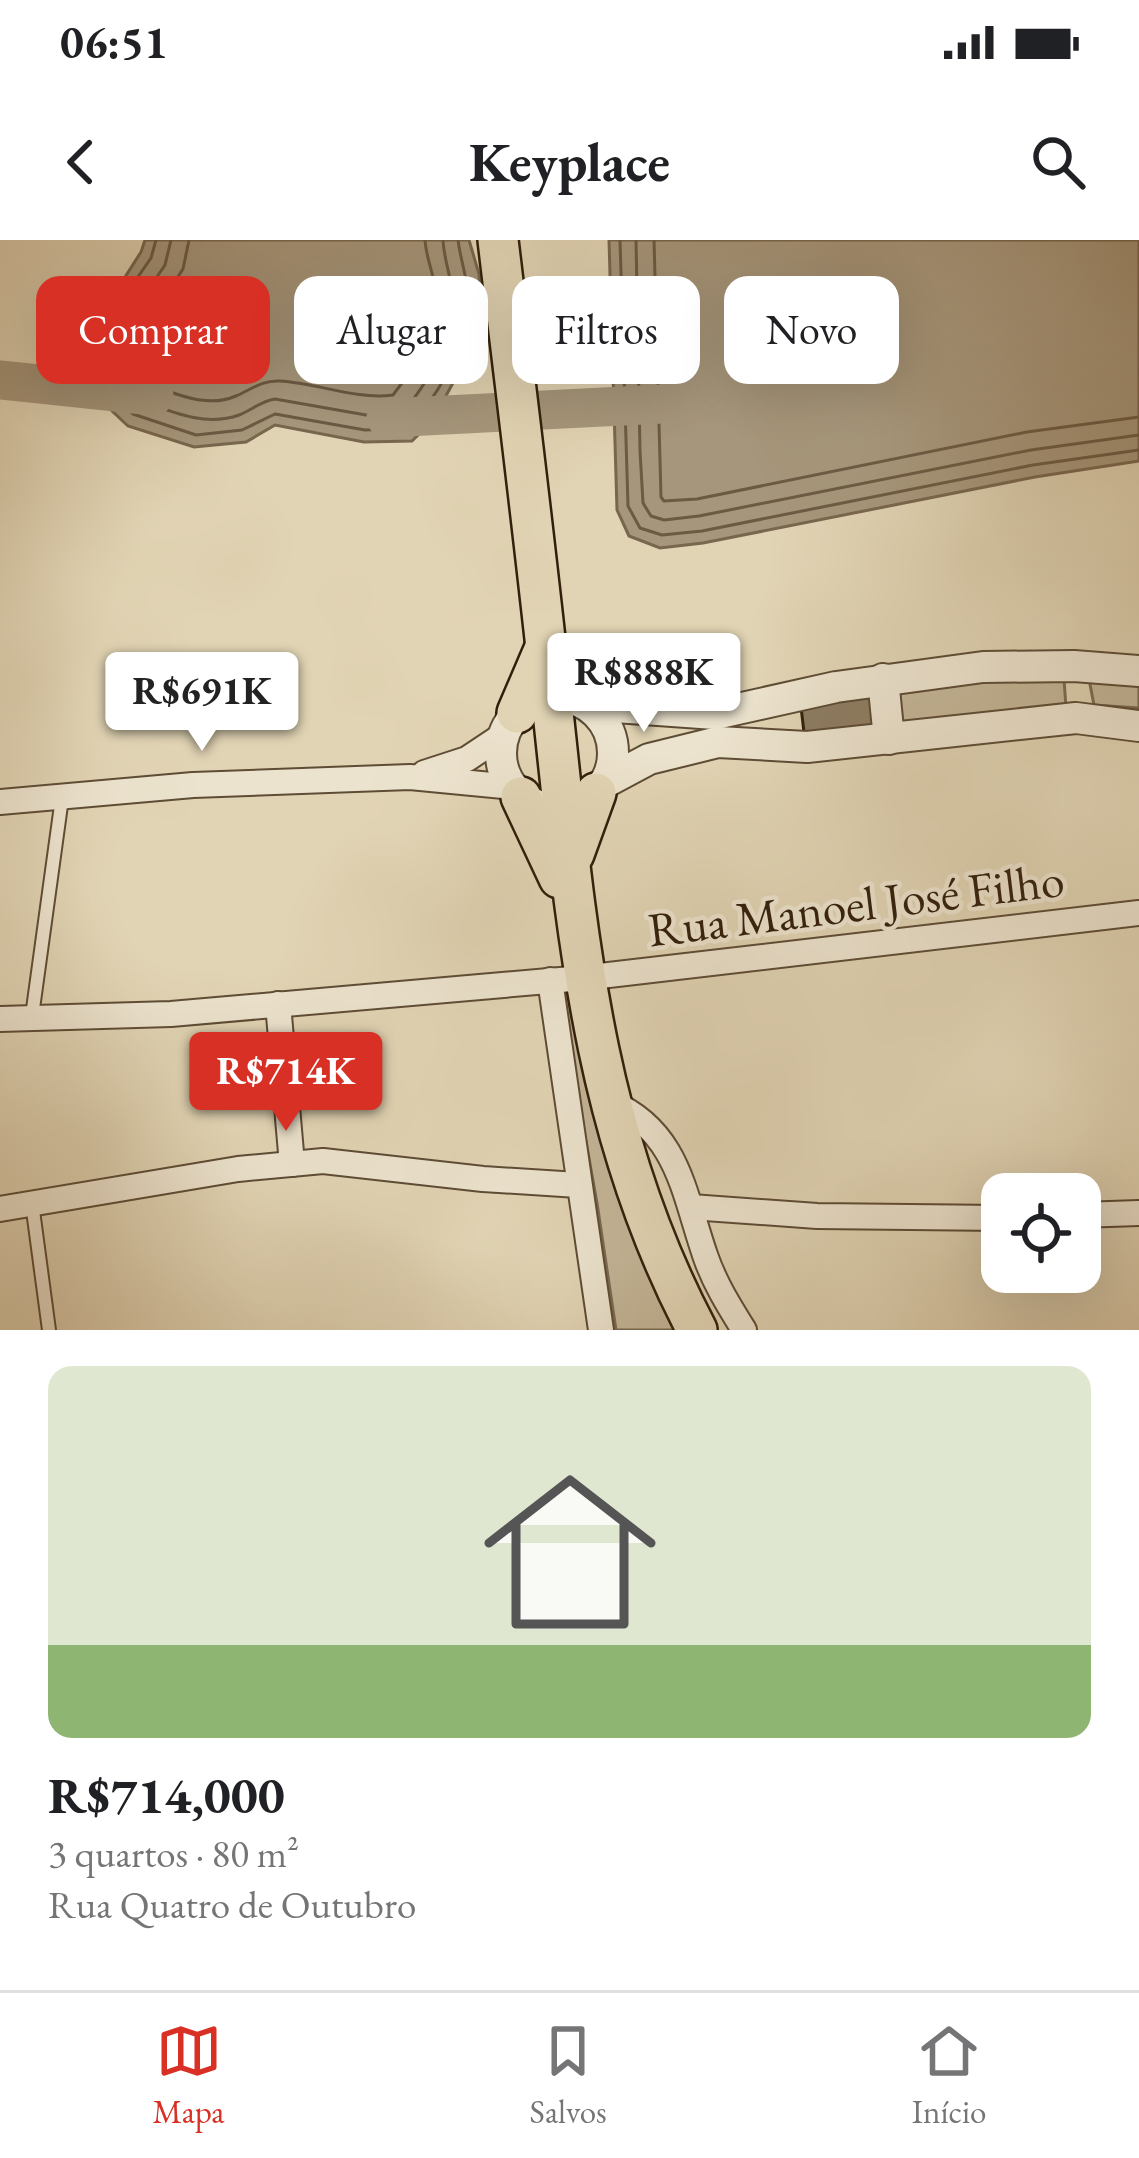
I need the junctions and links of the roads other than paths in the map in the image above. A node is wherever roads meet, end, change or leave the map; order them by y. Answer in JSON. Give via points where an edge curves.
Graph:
{"nodes":[{"id":1,"x":498,"y":240,"type":"edge"},
{"id":2,"x":544,"y":632,"type":"junction"},
{"id":3,"x":1075,"y":666,"type":"junction"},
{"id":4,"x":1139,"y":671,"type":"edge"},
{"id":5,"x":883,"y":680,"type":"junction"},
{"id":6,"x":751,"y":708,"type":"junction"},
{"id":7,"x":548,"y":710,"type":"junction"},
{"id":8,"x":645,"y":711,"type":"junction"},
{"id":9,"x":1076,"y":718,"type":"junction"},
{"id":10,"x":1139,"y":726,"type":"edge"},
{"id":11,"x":889,"y":739,"type":"junction"},
{"id":12,"x":757,"y":742,"type":"junction"},
{"id":13,"x":649,"y":759,"type":"junction"},
{"id":14,"x":410,"y":777,"type":"junction"},
{"id":15,"x":516,"y":792,"type":"junction"},
{"id":16,"x":62,"y":794,"type":"junction"},
{"id":17,"x":588,"y":795,"type":"junction"},
{"id":18,"x":0,"y":802,"type":"edge"},
{"id":19,"x":572,"y":891,"type":"junction"},
{"id":20,"x":1139,"y":913,"type":"edge"},
{"id":21,"x":567,"y":979,"type":"junction"},
{"id":22,"x":278,"y":1004,"type":"junction"},
{"id":23,"x":32,"y":1016,"type":"junction"},
{"id":24,"x":0,"y":1018,"type":"edge"},
{"id":25,"x":609,"y":1102,"type":"junction"},
{"id":26,"x":292,"y":1164,"type":"junction"},
{"id":27,"x":578,"y":1185,"type":"junction"},
{"id":28,"x":32,"y":1203,"type":"junction"},
{"id":29,"x":0,"y":1208,"type":"edge"},
{"id":30,"x":691,"y":1208,"type":"junction"},
{"id":31,"x":1139,"y":1213,"type":"edge"},
{"id":32,"x":1101,"y":1214,"type":"edge"},
{"id":33,"x":981,"y":1218,"type":"edge"},
{"id":34,"x":49,"y":1330,"type":"edge"},
{"id":35,"x":601,"y":1330,"type":"edge"},
{"id":36,"x":698,"y":1330,"type":"edge"},
{"id":37,"x":744,"y":1330,"type":"edge"}],
"edges":[{"from":1,"to":2,"type":"highway"},
{"from":2,"to":7,"type":"highway"},
{"from":2,"to":7,"type":"highway"},
{"from":3,"to":4,"type":"street"},
{"from":3,"to":5,"type":"street"},
{"from":3,"to":9,"type":"street"},
{"from":5,"to":6,"type":"street"},
{"from":5,"to":11,"type":"street"},
{"from":6,"to":8,"type":"street"},
{"from":6,"to":12,"type":"street"},
{"from":7,"to":8,"type":"street"},
{"from":7,"to":14,"type":"street","via":[[482,752]]},
{"from":7,"to":15,"type":"street","via":[[501,762]]},
{"from":7,"to":17,"type":"highway"},
{"from":7,"to":17,"type":"street","via":[[602,719],[613,758]]},
{"from":8,"to":13,"type":"street"},
{"from":9,"to":10,"type":"street"},
{"from":9,"to":11,"type":"street"},
{"from":11,"to":12,"type":"street","via":[[807,747]]},
{"from":12,"to":13,"type":"street","via":[[718,742]]},
{"from":13,"to":17,"type":"street"},
{"from":14,"to":15,"type":"street"},
{"from":14,"to":16,"type":"street"},
{"from":15,"to":17,"type":"street","via":[[546,808]]},
{"from":15,"to":19,"type":"highway"},
{"from":16,"to":18,"type":"street"},
{"from":16,"to":23,"type":"lane"},
{"from":17,"to":19,"type":"highway"},
{"from":19,"to":21,"type":"highway"},
{"from":20,"to":21,"type":"street","name":"Rua Manoel José Filho"},
{"from":21,"to":22,"type":"street","name":"Rua Manoel José Filho"},
{"from":21,"to":25,"type":"highway"},
{"from":21,"to":27,"type":"street"},
{"from":22,"to":23,"type":"street","name":"Rua Manoel José Filho"},
{"from":22,"to":26,"type":"street"},
{"from":23,"to":24,"type":"street","name":"Rua Manoel José Filho"},
{"from":25,"to":30,"type":"street","via":[[658,1135]]},
{"from":25,"to":36,"type":"highway","via":[[648,1225]]},
{"from":26,"to":27,"type":"street"},
{"from":26,"to":28,"type":"street"},
{"from":27,"to":35,"type":"street"},
{"from":28,"to":29,"type":"street"},
{"from":28,"to":34,"type":"lane"},
{"from":30,"to":33,"type":"street"},
{"from":30,"to":37,"type":"street","via":[[718,1289]]},
{"from":31,"to":32,"type":"street"}]}
